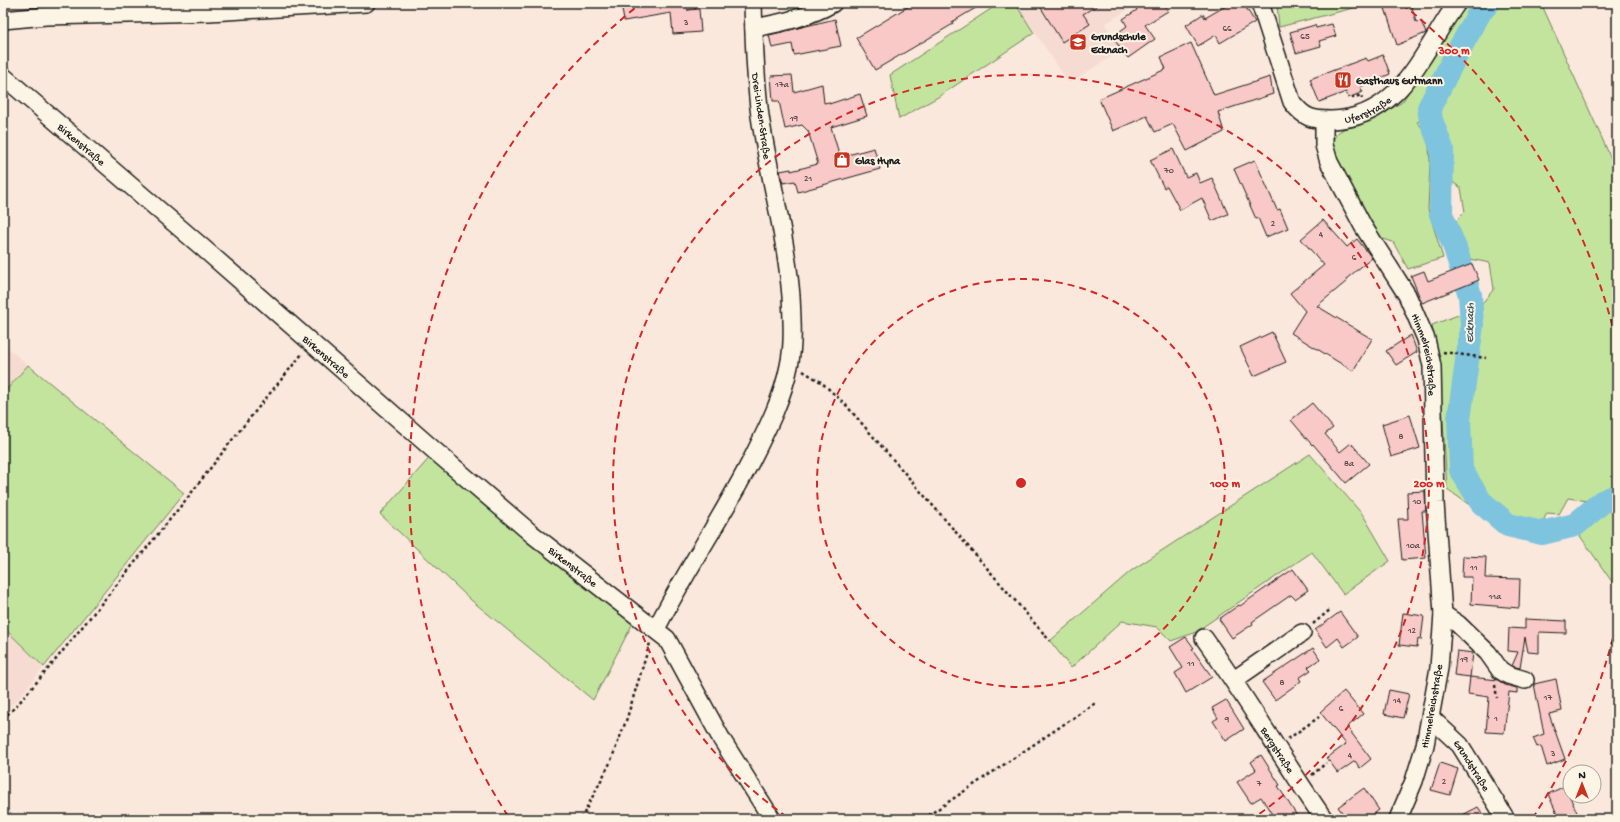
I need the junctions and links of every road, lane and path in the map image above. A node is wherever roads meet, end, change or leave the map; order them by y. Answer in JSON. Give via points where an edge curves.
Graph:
{"nodes":[{"id":1,"x":366,"y":3,"type":"edge"},
{"id":2,"x":753,"y":3,"type":"edge"},
{"id":3,"x":833,"y":3,"type":"edge"},
{"id":4,"x":1260,"y":3,"type":"edge"},
{"id":5,"x":1457,"y":3,"type":"edge"},
{"id":6,"x":210,"y":8,"type":"edge"},
{"id":7,"x":88,"y":10,"type":"edge"},
{"id":8,"x":3,"y":20,"type":"edge"},
{"id":9,"x":754,"y":28,"type":"junction"},
{"id":10,"x":3,"y":76,"type":"edge"},
{"id":11,"x":1361,"y":95,"type":"dead end"},
{"id":12,"x":1353,"y":96,"type":"dead end"},
{"id":13,"x":1324,"y":120,"type":"junction"},
{"id":14,"x":1456,"y":354,"type":"dead end"},
{"id":15,"x":1486,"y":358,"type":"dead end"},
{"id":16,"x":790,"y":364,"type":"junction"},
{"id":17,"x":292,"y":366,"type":"dead end"},
{"id":18,"x":1331,"y":609,"type":"dead end"},
{"id":19,"x":1443,"y":614,"type":"junction"},
{"id":20,"x":656,"y":629,"type":"junction"},
{"id":21,"x":1302,"y":633,"type":"joint"},
{"id":22,"x":1204,"y":638,"type":"dead end"},
{"id":23,"x":1050,"y":640,"type":"dead end"},
{"id":24,"x":1234,"y":680,"type":"junction"},
{"id":25,"x":1525,"y":680,"type":"dead end"},
{"id":26,"x":1097,"y":702,"type":"dead end"},
{"id":27,"x":1319,"y":716,"type":"dead end"},
{"id":28,"x":1431,"y":718,"type":"junction"},
{"id":29,"x":3,"y":719,"type":"edge"},
{"id":30,"x":1277,"y":747,"type":"junction"},
{"id":31,"x":581,"y":819,"type":"edge"},
{"id":32,"x":772,"y":819,"type":"edge"},
{"id":33,"x":923,"y":819,"type":"edge"},
{"id":34,"x":1324,"y":819,"type":"edge"},
{"id":35,"x":1398,"y":819,"type":"edge"},
{"id":36,"x":1506,"y":819,"type":"edge"}],
"edges":[{"from":1,"to":6,"type":"street"},
{"from":2,"to":9,"type":"street","name":"Drei-Linden-Straße"},
{"from":3,"to":9,"type":"street","via":[[782,23]]},
{"from":4,"to":13,"type":"street","name":"Uferstraße","via":[[1292,102],[1300,113]]},
{"from":5,"to":13,"type":"street","name":"Uferstraße","via":[[1410,77],[1396,93],[1377,107],[1354,116]]},
{"from":6,"to":7,"type":"street"},
{"from":7,"to":8,"type":"street"},
{"from":9,"to":16,"type":"street","name":"Drei-Linden-Straße","via":[[760,117],[790,282]]},
{"from":10,"to":20,"type":"street","name":"Birkenstraße","via":[[526,529]]},
{"from":11,"to":12,"type":"path"},
{"from":13,"to":19,"type":"street","name":"Himmelreichstraße","via":[[1324,145],[1329,162],[1363,226],[1407,295],[1426,339],[1434,392],[1433,448]]},
{"from":14,"to":15,"type":"path"},
{"from":16,"to":20,"type":"street","name":"Drei-Linden-Straße","via":[[782,392],[754,455]]},
{"from":16,"to":23,"type":"path","via":[[821,382],[845,404]]},
{"from":17,"to":29,"type":"path","via":[[189,496]]},
{"from":18,"to":21,"type":"path"},
{"from":19,"to":25,"type":"street","via":[[1458,624],[1488,653],[1500,670]]},
{"from":19,"to":28,"type":"street","name":"Himmelreichstraße","via":[[1439,668]]},
{"from":20,"to":31,"type":"path","via":[[610,763]]},
{"from":20,"to":32,"type":"street","name":"Birkenstraße","via":[[667,639],[722,740]]},
{"from":21,"to":24,"type":"street"},
{"from":22,"to":24,"type":"street","name":"Bergstraße"},
{"from":24,"to":30,"type":"street","name":"Bergstraße"},
{"from":26,"to":33,"type":"path"},
{"from":27,"to":30,"type":"path"},
{"from":28,"to":35,"type":"street","name":"Himmelreichstraße","via":[[1414,780]]},
{"from":28,"to":36,"type":"street","name":"Grundstraße","via":[[1460,745]]},
{"from":30,"to":34,"type":"street","name":"Bergstraße"}]}
